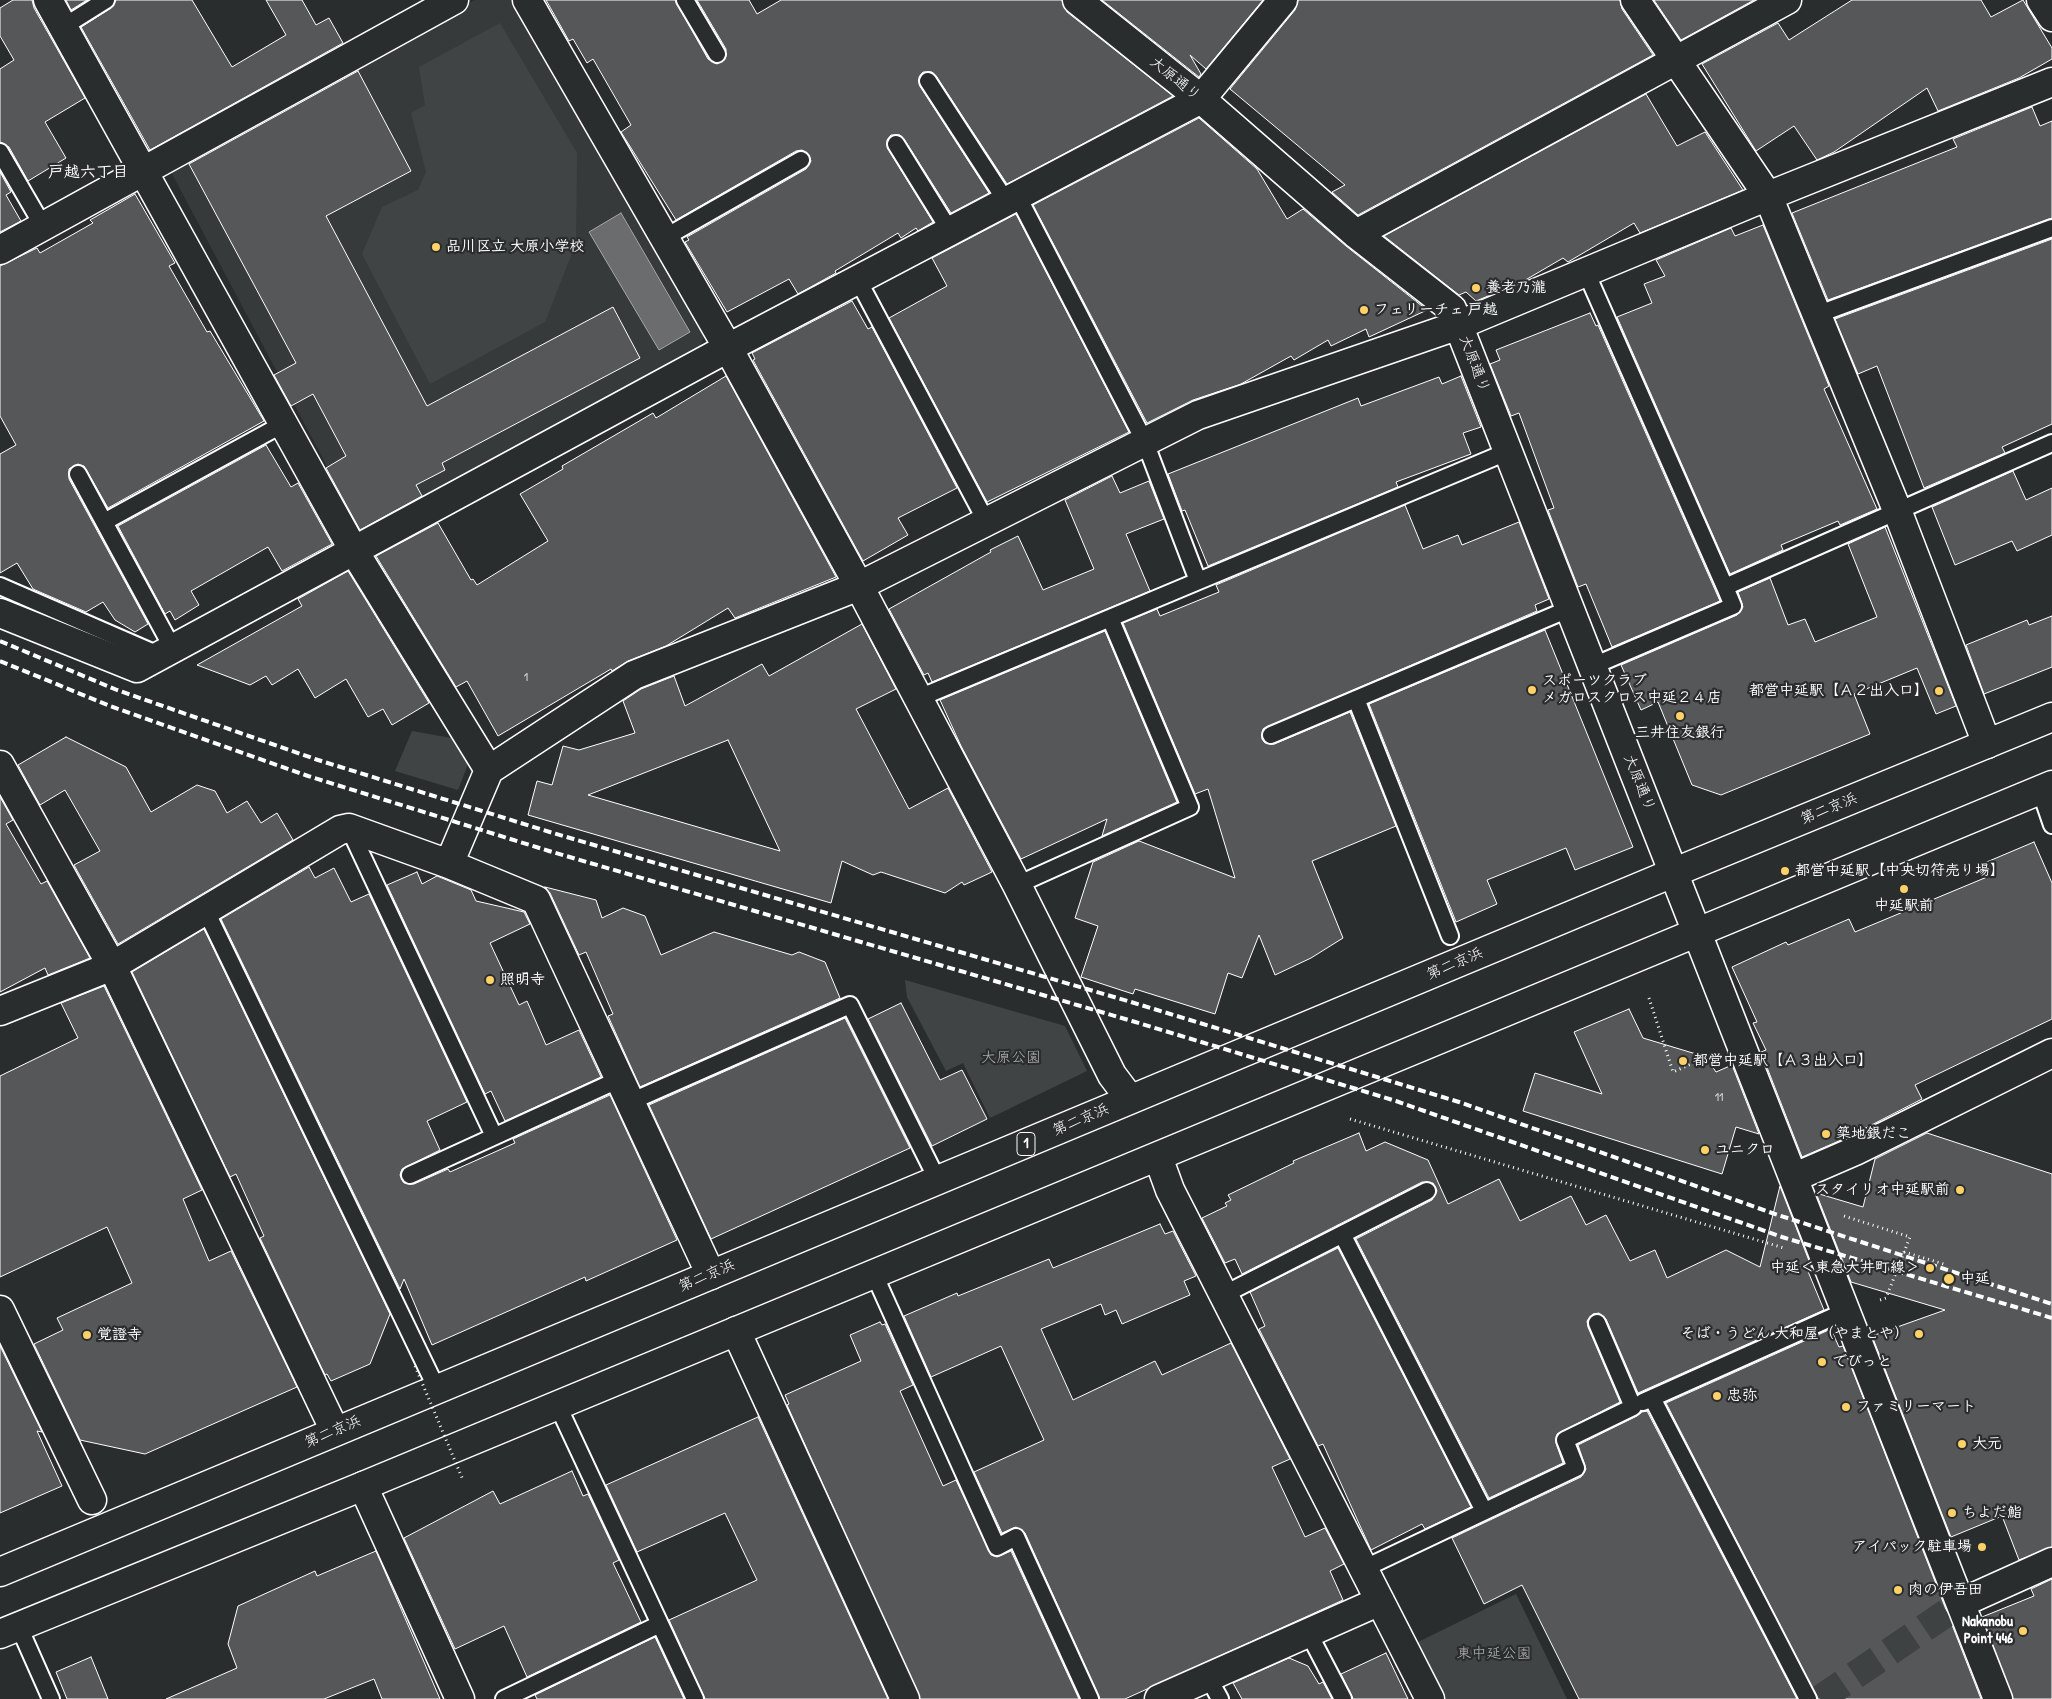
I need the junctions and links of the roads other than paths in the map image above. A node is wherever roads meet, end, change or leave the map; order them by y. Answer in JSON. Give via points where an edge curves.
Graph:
{"nodes":[{"id":1,"x":48,"y":0,"type":"edge"},
{"id":2,"x":106,"y":0,"type":"edge"},
{"id":3,"x":454,"y":0,"type":"edge"},
{"id":4,"x":526,"y":0,"type":"edge"},
{"id":5,"x":685,"y":0,"type":"edge"},
{"id":6,"x":1077,"y":0,"type":"edge"},
{"id":7,"x":1283,"y":0,"type":"edge"},
{"id":8,"x":1635,"y":0,"type":"edge"},
{"id":9,"x":1787,"y":0,"type":"edge"},
{"id":10,"x":2041,"y":0,"type":"edge"},
{"id":11,"x":2052,"y":17,"type":"edge"},
{"id":12,"x":64,"y":27,"type":"junction"},
{"id":13,"x":717,"y":54,"type":"dead end"},
{"id":14,"x":1677,"y":60,"type":"junction"},
{"id":15,"x":928,"y":81,"type":"dead end"},
{"id":16,"x":2052,"y":82,"type":"edge"},
{"id":17,"x":1200,"y":99,"type":"junction"},
{"id":18,"x":896,"y":144,"type":"dead end"},
{"id":19,"x":0,"y":152,"type":"edge"},
{"id":20,"x":800,"y":160,"type":"dead end"},
{"id":21,"x":142,"y":170,"type":"junction"},
{"id":22,"x":1768,"y":196,"type":"junction"},
{"id":23,"x":1012,"y":198,"type":"junction"},
{"id":24,"x":43,"y":226,"type":"junction"},
{"id":25,"x":2052,"y":228,"type":"edge"},
{"id":26,"x":950,"y":231,"type":"junction"},
{"id":27,"x":1356,"y":234,"type":"junction"},
{"id":28,"x":664,"y":238,"type":"junction"},
{"id":29,"x":0,"y":250,"type":"edge"},
{"id":30,"x":1586,"y":272,"type":"junction"},
{"id":31,"x":858,"y":280,"type":"junction"},
{"id":32,"x":1816,"y":315,"type":"junction"},
{"id":33,"x":1459,"y":325,"type":"junction"},
{"id":34,"x":728,"y":348,"type":"junction"},
{"id":35,"x":283,"y":424,"type":"junction"},
{"id":36,"x":1144,"y":442,"type":"junction"},
{"id":37,"x":2052,"y":443,"type":"edge"},
{"id":38,"x":1509,"y":451,"type":"junction"},
{"id":39,"x":78,"y":474,"type":"dead end"},
{"id":40,"x":1897,"y":510,"type":"junction"},
{"id":41,"x":986,"y":521,"type":"junction"},
{"id":42,"x":104,"y":522,"type":"junction"},
{"id":43,"x":354,"y":551,"type":"junction"},
{"id":44,"x":1198,"y":581,"type":"junction"},
{"id":45,"x":0,"y":586,"type":"edge"},
{"id":46,"x":859,"y":586,"type":"junction"},
{"id":47,"x":1725,"y":587,"type":"junction"},
{"id":48,"x":1570,"y":608,"type":"junction"},
{"id":49,"x":0,"y":614,"type":"edge"},
{"id":50,"x":1110,"y":618,"type":"junction"},
{"id":51,"x":167,"y":652,"type":"junction"},
{"id":52,"x":1593,"y":666,"type":"junction"},
{"id":53,"x":919,"y":698,"type":"junction"},
{"id":54,"x":1356,"y":699,"type":"junction"},
{"id":55,"x":2052,"y":717,"type":"edge"},
{"id":56,"x":1271,"y":735,"type":"dead end"},
{"id":57,"x":1987,"y":744,"type":"junction"},
{"id":58,"x":0,"y":765,"type":"edge"},
{"id":59,"x":489,"y":770,"type":"junction"},
{"id":60,"x":2046,"y":787,"type":"edge"},
{"id":61,"x":2052,"y":825,"type":"edge"},
{"id":62,"x":349,"y":828,"type":"junction"},
{"id":63,"x":449,"y":864,"type":"junction"},
{"id":64,"x":1675,"y":872,"type":"junction"},
{"id":65,"x":1017,"y":885,"type":"junction"},
{"id":66,"x":206,"y":911,"type":"junction"},
{"id":67,"x":1697,"y":933,"type":"junction"},
{"id":68,"x":1450,"y":936,"type":"dead end"},
{"id":69,"x":112,"y":966,"type":"junction"},
{"id":70,"x":0,"y":1011,"type":"edge"},
{"id":71,"x":2052,"y":1053,"type":"edge"},
{"id":72,"x":625,"y":1091,"type":"junction"},
{"id":73,"x":1130,"y":1100,"type":"junction"},
{"id":74,"x":494,"y":1136,"type":"junction"},
{"id":75,"x":1158,"y":1156,"type":"junction"},
{"id":76,"x":410,"y":1175,"type":"dead end"},
{"id":77,"x":1795,"y":1177,"type":"junction"},
{"id":78,"x":938,"y":1181,"type":"junction"},
{"id":79,"x":1427,"y":1191,"type":"dead end"},
{"id":80,"x":1342,"y":1234,"type":"junction"},
{"id":81,"x":874,"y":1274,"type":"junction"},
{"id":82,"x":710,"y":1275,"type":"junction"},
{"id":83,"x":1225,"y":1294,"type":"junction"},
{"id":84,"x":0,"y":1310,"type":"edge"},
{"id":85,"x":1846,"y":1311,"type":"junction"},
{"id":86,"x":1597,"y":1323,"type":"dead end"},
{"id":87,"x":736,"y":1331,"type":"junction"},
{"id":88,"x":437,"y":1389,"type":"junction"},
{"id":89,"x":1652,"y":1398,"type":"junction"},
{"id":90,"x":558,"y":1406,"type":"junction"},
{"id":91,"x":1632,"y":1407,"type":"junction"},
{"id":92,"x":335,"y":1431,"type":"junction"},
{"id":93,"x":364,"y":1486,"type":"junction"},
{"id":94,"x":92,"y":1500,"type":"joint"},
{"id":95,"x":1484,"y":1511,"type":"junction"},
{"id":96,"x":105,"y":1529,"type":"junction"},
{"id":97,"x":2052,"y":1562,"type":"edge"},
{"id":98,"x":1363,"y":1569,"type":"junction"},
{"id":99,"x":0,"y":1572,"type":"edge"},
{"id":100,"x":1380,"y":1601,"type":"junction"},
{"id":101,"x":1962,"y":1603,"type":"junction"},
{"id":102,"x":660,"y":1624,"type":"junction"},
{"id":103,"x":10,"y":1630,"type":"edge"},
{"id":104,"x":1308,"y":1632,"type":"junction"},
{"id":105,"x":1214,"y":1688,"type":"edge"},
{"id":106,"x":51,"y":1699,"type":"edge"},
{"id":107,"x":460,"y":1699,"type":"edge"},
{"id":108,"x":504,"y":1699,"type":"edge"},
{"id":109,"x":695,"y":1699,"type":"edge"},
{"id":110,"x":905,"y":1699,"type":"edge"},
{"id":111,"x":1090,"y":1699,"type":"edge"},
{"id":112,"x":1159,"y":1699,"type":"edge"},
{"id":113,"x":1343,"y":1699,"type":"edge"},
{"id":114,"x":1430,"y":1699,"type":"edge"},
{"id":115,"x":1808,"y":1699,"type":"edge"},
{"id":116,"x":1998,"y":1699,"type":"edge"}],
"edges":[{"from":1,"to":12,"type":"main road"},
{"from":2,"to":12,"type":"lane"},
{"from":3,"to":21,"type":"main road"},
{"from":4,"to":28,"type":"main road"},
{"from":5,"to":13,"type":"lane"},
{"from":6,"to":17,"type":"main road","name":"大原通り"},
{"from":7,"to":17,"type":"main road"},
{"from":8,"to":14,"type":"main road"},
{"from":9,"to":14,"type":"main road"},
{"from":10,"to":11,"type":"main road"},
{"from":12,"to":21,"type":"main road"},
{"from":14,"to":22,"type":"main road"},
{"from":14,"to":27,"type":"main road"},
{"from":15,"to":23,"type":"lane"},
{"from":16,"to":22,"type":"main road"},
{"from":17,"to":23,"type":"main road"},
{"from":17,"to":27,"type":"main road","name":"大原通り"},
{"from":18,"to":26,"type":"lane"},
{"from":19,"to":24,"type":"lane"},
{"from":20,"to":28,"type":"lane"},
{"from":21,"to":24,"type":"main road"},
{"from":21,"to":35,"type":"main road"},
{"from":22,"to":30,"type":"main road"},
{"from":22,"to":32,"type":"main road"},
{"from":23,"to":26,"type":"main road"},
{"from":23,"to":36,"type":"lane"},
{"from":24,"to":29,"type":"main road"},
{"from":25,"to":32,"type":"lane"},
{"from":26,"to":31,"type":"main road"},
{"from":27,"to":33,"type":"main road","name":"大原通り","via":[[1452,309]]},
{"from":28,"to":34,"type":"main road"},
{"from":30,"to":33,"type":"main road"},
{"from":30,"to":47,"type":"lane"},
{"from":31,"to":34,"type":"main road"},
{"from":31,"to":41,"type":"lane"},
{"from":32,"to":40,"type":"main road"},
{"from":33,"to":36,"type":"main road","via":[[1198,415]]},
{"from":33,"to":38,"type":"main road","name":"大原通り"},
{"from":34,"to":43,"type":"main road"},
{"from":34,"to":46,"type":"main road"},
{"from":35,"to":42,"type":"lane"},
{"from":35,"to":43,"type":"main road"},
{"from":36,"to":41,"type":"main road"},
{"from":36,"to":44,"type":"lane"},
{"from":37,"to":40,"type":"lane"},
{"from":38,"to":44,"type":"lane"},
{"from":38,"to":48,"type":"main road","name":"大原通り"},
{"from":39,"to":42,"type":"lane"},
{"from":40,"to":47,"type":"lane"},
{"from":40,"to":57,"type":"main road"},
{"from":41,"to":46,"type":"main road"},
{"from":42,"to":51,"type":"lane"},
{"from":43,"to":51,"type":"main road"},
{"from":43,"to":59,"type":"main road"},
{"from":44,"to":50,"type":"lane"},
{"from":45,"to":51,"type":"lane"},
{"from":46,"to":53,"type":"main road"},
{"from":46,"to":59,"type":"main road","via":[[634,675]]},
{"from":47,"to":52,"type":"lane","via":[[1733,606]]},
{"from":48,"to":52,"type":"main road","name":"大原通り"},
{"from":48,"to":54,"type":"lane"},
{"from":49,"to":51,"type":"main road","via":[[137,668]]},
{"from":50,"to":53,"type":"lane"},
{"from":50,"to":65,"type":"lane","via":[[1190,807]]},
{"from":52,"to":64,"type":"main road","name":"大原通り"},
{"from":53,"to":65,"type":"main road"},
{"from":54,"to":56,"type":"lane"},
{"from":54,"to":68,"type":"lane"},
{"from":55,"to":57,"type":"main road","name":"第二京浜","number":"1"},
{"from":57,"to":64,"type":"main road","name":"第二京浜","number":"1"},
{"from":58,"to":69,"type":"main road"},
{"from":59,"to":63,"type":"main road"},
{"from":60,"to":61,"type":"lane"},
{"from":60,"to":67,"type":"main road"},
{"from":62,"to":63,"type":"main road"},
{"from":62,"to":66,"type":"main road","via":[[340,830]]},
{"from":62,"to":74,"type":"lane"},
{"from":63,"to":72,"type":"main road","via":[[536,900]]},
{"from":64,"to":67,"type":"main road","name":"大原通り"},
{"from":64,"to":73,"type":"main road","name":"第二京浜","number":"1"},
{"from":65,"to":73,"type":"main road","via":[[1112,1075]]},
{"from":66,"to":69,"type":"main road"},
{"from":66,"to":88,"type":"lane"},
{"from":67,"to":75,"type":"main road"},
{"from":67,"to":77,"type":"main road","name":"大原通り"},
{"from":69,"to":70,"type":"main road"},
{"from":69,"to":92,"type":"main road"},
{"from":71,"to":77,"type":"main road","via":[[1855,1152]]},
{"from":72,"to":74,"type":"lane"},
{"from":72,"to":78,"type":"lane","via":[[850,1005]]},
{"from":72,"to":82,"type":"main road"},
{"from":73,"to":78,"type":"main road","name":"第二京浜","number":"1"},
{"from":74,"to":76,"type":"lane"},
{"from":75,"to":81,"type":"main road"},
{"from":75,"to":83,"type":"main road","via":[[1170,1190]]},
{"from":77,"to":85,"type":"main road","name":"大原通り"},
{"from":78,"to":82,"type":"main road","name":"第二京浜","number":"1"},
{"from":79,"to":80,"type":"lane"},
{"from":80,"to":83,"type":"lane"},
{"from":80,"to":95,"type":"lane"},
{"from":81,"to":87,"type":"main road"},
{"from":81,"to":111,"type":"lane","via":[[997,1547],[1016,1537]]},
{"from":82,"to":88,"type":"main road","name":"第二京浜","number":"1"},
{"from":83,"to":98,"type":"main road"},
{"from":84,"to":94,"type":"main road"},
{"from":85,"to":89,"type":"lane"},
{"from":85,"to":101,"type":"main road","name":"大原通り"},
{"from":86,"to":91,"type":"lane"},
{"from":87,"to":90,"type":"main road"},
{"from":87,"to":110,"type":"main road"},
{"from":88,"to":92,"type":"main road","name":"第二京浜","number":"1"},
{"from":89,"to":91,"type":"lane"},
{"from":89,"to":115,"type":"lane"},
{"from":90,"to":93,"type":"main road"},
{"from":90,"to":102,"type":"lane"},
{"from":91,"to":95,"type":"lane","via":[[1565,1440],[1576,1468]]},
{"from":92,"to":96,"type":"main road","name":"第二京浜","number":"1"},
{"from":93,"to":103,"type":"main road"},
{"from":93,"to":107,"type":"main road"},
{"from":94,"to":96,"type":"lane"},
{"from":95,"to":98,"type":"lane"},
{"from":96,"to":99,"type":"main road","name":"第二京浜","number":"1"},
{"from":97,"to":101,"type":"main road"},
{"from":98,"to":100,"type":"main road"},
{"from":100,"to":104,"type":"main road"},
{"from":100,"to":114,"type":"main road"},
{"from":101,"to":116,"type":"main road","name":"大原通り"},
{"from":102,"to":108,"type":"lane"},
{"from":102,"to":109,"type":"lane"},
{"from":103,"to":106,"type":"lane"},
{"from":104,"to":105,"type":"main road"},
{"from":104,"to":113,"type":"lane"},
{"from":105,"to":112,"type":"main road"}]}
